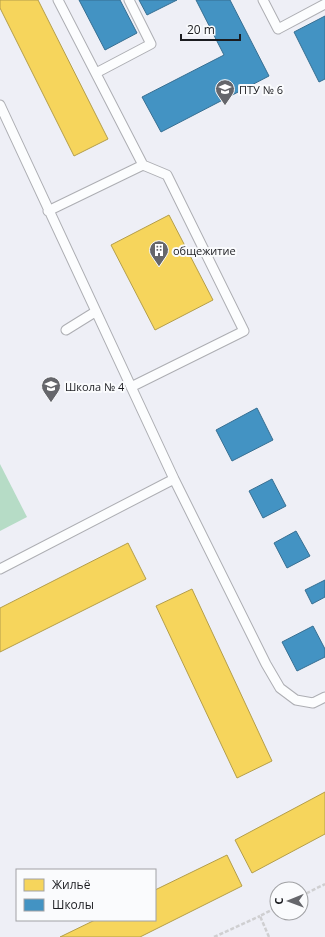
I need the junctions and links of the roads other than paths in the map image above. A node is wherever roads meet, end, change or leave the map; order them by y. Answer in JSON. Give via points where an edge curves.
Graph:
{"nodes":[{"id":1,"x":58,"y":0,"type":"edge"},
{"id":2,"x":129,"y":0,"type":"edge"},
{"id":3,"x":263,"y":0,"type":"edge"},
{"id":4,"x":325,"y":4,"type":"edge"},
{"id":5,"x":96,"y":73,"type":"junction"},
{"id":6,"x":0,"y":105,"type":"edge"},
{"id":7,"x":143,"y":165,"type":"junction"},
{"id":8,"x":48,"y":211,"type":"junction"},
{"id":9,"x":95,"y":312,"type":"junction"},
{"id":10,"x":66,"y":330,"type":"dead end"},
{"id":11,"x":131,"y":387,"type":"junction"},
{"id":12,"x":174,"y":479,"type":"junction"},
{"id":13,"x":0,"y":569,"type":"edge"},
{"id":14,"x":325,"y":697,"type":"edge"}],
"edges":[{"from":1,"to":5,"type":"lane"},
{"from":2,"to":5,"type":"lane","via":[[151,44]]},
{"from":3,"to":4,"type":"lane","via":[[278,29]]},
{"from":5,"to":7,"type":"lane"},
{"from":6,"to":8,"type":"lane"},
{"from":7,"to":8,"type":"lane"},
{"from":7,"to":11,"type":"lane","via":[[167,175],[244,331]]},
{"from":8,"to":9,"type":"lane"},
{"from":9,"to":10,"type":"lane"},
{"from":9,"to":11,"type":"lane"},
{"from":11,"to":12,"type":"lane"},
{"from":12,"to":13,"type":"lane"},
{"from":12,"to":14,"type":"lane","via":[[280,688],[296,700],[313,703]]}]}
